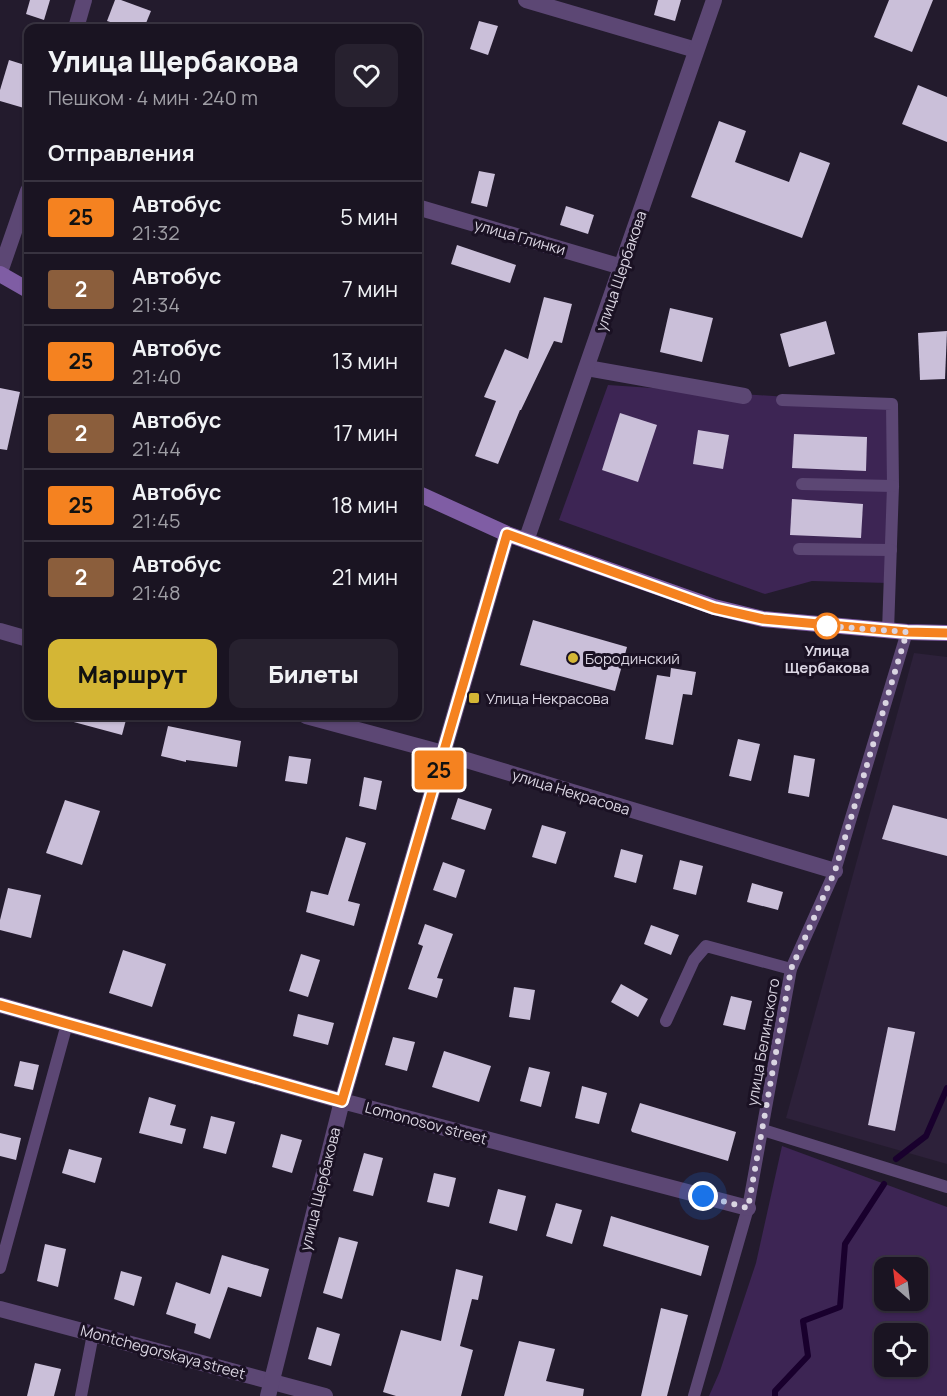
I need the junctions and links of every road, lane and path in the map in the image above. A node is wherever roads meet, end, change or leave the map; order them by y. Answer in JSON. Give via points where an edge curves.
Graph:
{"nodes":[{"id":1,"x":84,"y":0,"type":"edge"},
{"id":2,"x":526,"y":0,"type":"edge"},
{"id":3,"x":714,"y":0,"type":"edge"},
{"id":4,"x":77,"y":24,"type":"edge"},
{"id":5,"x":696,"y":50,"type":"junction"},
{"id":6,"x":24,"y":202,"type":"edge"},
{"id":7,"x":422,"y":208,"type":"edge"},
{"id":8,"x":622,"y":267,"type":"junction"},
{"id":9,"x":0,"y":273,"type":"edge"},
{"id":10,"x":24,"y":288,"type":"edge"},
{"id":11,"x":587,"y":368,"type":"junction"},
{"id":12,"x":744,"y":396,"type":"dead end"},
{"id":13,"x":783,"y":400,"type":"dead end"},
{"id":14,"x":802,"y":484,"type":"dead end"},
{"id":15,"x":893,"y":486,"type":"junction"},
{"id":16,"x":422,"y":495,"type":"edge"},
{"id":17,"x":507,"y":534,"type":"junction"},
{"id":18,"x":526,"y":541,"type":"junction"},
{"id":19,"x":799,"y":549,"type":"dead end"},
{"id":20,"x":891,"y":550,"type":"junction"},
{"id":21,"x":0,"y":631,"type":"edge"},
{"id":22,"x":888,"y":631,"type":"junction"},
{"id":23,"x":907,"y":632,"type":"junction"},
{"id":24,"x":947,"y":633,"type":"edge"},
{"id":25,"x":24,"y":638,"type":"edge"},
{"id":26,"x":321,"y":720,"type":"edge"},
{"id":27,"x":443,"y":753,"type":"junction"},
{"id":28,"x":835,"y":871,"type":"junction"},
{"id":29,"x":791,"y":969,"type":"junction"},
{"id":30,"x":0,"y":1005,"type":"edge"},
{"id":31,"x":666,"y":1021,"type":"dead end"},
{"id":32,"x":67,"y":1024,"type":"junction"},
{"id":33,"x":342,"y":1101,"type":"junction"},
{"id":34,"x":763,"y":1130,"type":"junction"},
{"id":35,"x":947,"y":1187,"type":"edge"},
{"id":36,"x":748,"y":1208,"type":"junction"},
{"id":37,"x":0,"y":1268,"type":"edge"},
{"id":38,"x":0,"y":1309,"type":"edge"},
{"id":39,"x":93,"y":1334,"type":"junction"},
{"id":40,"x":270,"y":1389,"type":"edge"},
{"id":41,"x":81,"y":1396,"type":"edge"},
{"id":42,"x":325,"y":1396,"type":"edge"},
{"id":43,"x":694,"y":1396,"type":"edge"}],
"edges":[{"from":1,"to":4,"type":"street"},
{"from":2,"to":5,"type":"street"},
{"from":3,"to":5,"type":"street","name":"улица Щербакова"},
{"from":5,"to":8,"type":"street","name":"улица Щербакова"},
{"from":6,"to":9,"type":"street"},
{"from":7,"to":8,"type":"street","name":"улица Глинки"},
{"from":8,"to":11,"type":"street","name":"улица Щербакова"},
{"from":9,"to":10,"type":"main road"},
{"from":11,"to":12,"type":"street"},
{"from":11,"to":18,"type":"street","name":"улица Щербакова"},
{"from":13,"to":15,"type":"lane","via":[[892,404]]},
{"from":14,"to":15,"type":"lane"},
{"from":15,"to":20,"type":"lane"},
{"from":16,"to":17,"type":"main road"},
{"from":17,"to":18,"type":"main road"},
{"from":17,"to":27,"type":"street","name":"улица Щербакова"},
{"from":18,"to":22,"type":"main road","via":[[714,608],[763,619]]},
{"from":19,"to":20,"type":"lane"},
{"from":20,"to":22,"type":"lane"},
{"from":21,"to":25,"type":"street"},
{"from":22,"to":23,"type":"main road"},
{"from":23,"to":24,"type":"main road"},
{"from":23,"to":28,"type":"lane","name":"улица Белинского"},
{"from":26,"to":27,"type":"street","name":"улица Некрасова"},
{"from":27,"to":28,"type":"street","name":"улица Некрасова"},
{"from":27,"to":33,"type":"street","name":"улица Щербакова"},
{"from":28,"to":29,"type":"lane","name":"улица Белинского"},
{"from":29,"to":31,"type":"lane","via":[[706,945],[694,960]]},
{"from":29,"to":34,"type":"lane","name":"улица Белинского"},
{"from":30,"to":32,"type":"street","name":"Lomonosov street"},
{"from":32,"to":33,"type":"street","name":"Lomonosov street"},
{"from":32,"to":37,"type":"lane"},
{"from":33,"to":36,"type":"street","name":"Lomonosov street"},
{"from":33,"to":40,"type":"street","name":"улица Щербакова"},
{"from":34,"to":35,"type":"lane"},
{"from":34,"to":36,"type":"lane","name":"улица Белинского"},
{"from":36,"to":43,"type":"lane","name":"улица Белинского"},
{"from":38,"to":39,"type":"street","name":"Montchegorskaya street"},
{"from":39,"to":40,"type":"street","name":"Montchegorskaya street"},
{"from":39,"to":41,"type":"lane"},
{"from":40,"to":42,"type":"street","name":"Montchegorskaya street"}]}
